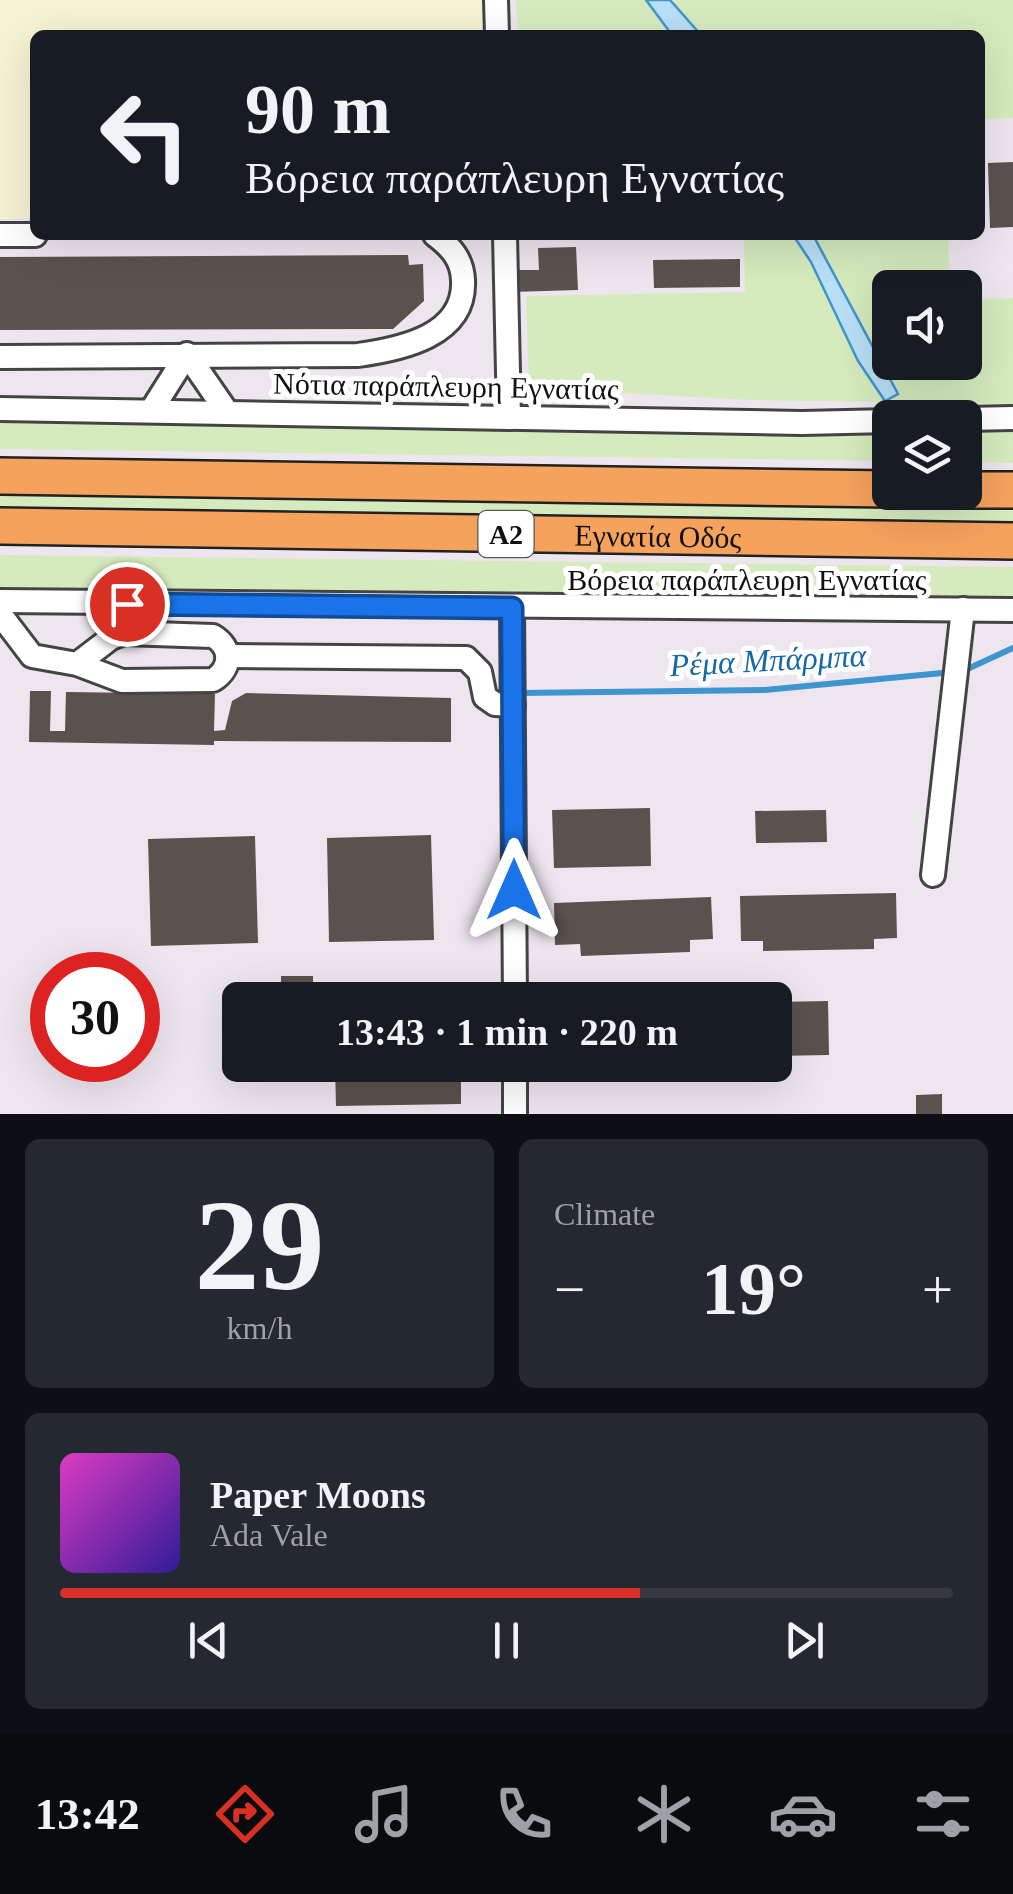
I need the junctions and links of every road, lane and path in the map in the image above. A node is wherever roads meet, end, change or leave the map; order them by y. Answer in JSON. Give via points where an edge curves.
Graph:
{"nodes":[{"id":1,"x":496,"y":0,"type":"edge"},
{"id":2,"x":498,"y":30,"type":"edge"},
{"id":3,"x":0,"y":235,"type":"edge"},
{"id":4,"x":30,"y":235,"type":"edge"},
{"id":5,"x":440,"y":240,"type":"edge"},
{"id":6,"x":504,"y":240,"type":"edge"},
{"id":7,"x":187,"y":354,"type":"junction"},
{"id":8,"x":0,"y":357,"type":"edge"},
{"id":9,"x":0,"y":410,"type":"edge"},
{"id":10,"x":151,"y":411,"type":"junction"},
{"id":11,"x":227,"y":412,"type":"junction"},
{"id":12,"x":509,"y":418,"type":"junction"},
{"id":13,"x":1013,"y":418,"type":"edge"},
{"id":14,"x":982,"y":419,"type":"edge"},
{"id":15,"x":872,"y":421,"type":"edge"},
{"id":16,"x":0,"y":476,"type":"edge"},
{"id":17,"x":872,"y":488,"type":"edge"},
{"id":18,"x":982,"y":490,"type":"edge"},
{"id":19,"x":1013,"y":490,"type":"edge"},
{"id":20,"x":0,"y":526,"type":"edge"},
{"id":21,"x":1013,"y":541,"type":"edge"},
{"id":22,"x":0,"y":601,"type":"edge"},
{"id":23,"x":512,"y":608,"type":"junction"},
{"id":24,"x":963,"y":610,"type":"junction"},
{"id":25,"x":1013,"y":610,"type":"edge"},
{"id":26,"x":0,"y":614,"type":"edge"},
{"id":27,"x":228,"y":656,"type":"junction"},
{"id":28,"x":76,"y":664,"type":"junction"},
{"id":29,"x":513,"y":705,"type":"junction"},
{"id":30,"x":933,"y":876,"type":"dead end"},
{"id":31,"x":514,"y":982,"type":"edge"},
{"id":32,"x":515,"y":1082,"type":"edge"},
{"id":33,"x":515,"y":1114,"type":"edge"}],
"edges":[{"from":1,"to":2,"type":"street"},
{"from":3,"to":4,"type":"street"},
{"from":5,"to":7,"type":"street","via":[[458,257],[463,295],[448,322],[411,345],[358,355]]},
{"from":6,"to":12,"type":"street"},
{"from":7,"to":8,"type":"street"},
{"from":7,"to":10,"type":"street"},
{"from":7,"to":11,"type":"street"},
{"from":9,"to":10,"type":"street","name":"Νότια παράπλευρη Εγνατίας"},
{"from":10,"to":11,"type":"street","name":"Νότια παράπλευρη Εγνατίας"},
{"from":11,"to":12,"type":"street","name":"Νότια παράπλευρη Εγνατίας"},
{"from":12,"to":15,"type":"street","name":"Νότια παράπλευρη Εγνατίας"},
{"from":13,"to":14,"type":"street"},
{"from":16,"to":17,"type":"highway","name":"Εγνατία Οδός","number":"Α2"},
{"from":18,"to":19,"type":"highway"},
{"from":20,"to":21,"type":"highway","name":"Εγνατία Οδός","number":"Α2"},
{"from":22,"to":23,"type":"street","name":"Βόρεια παράπλευρη Εγνατίας"},
{"from":23,"to":24,"type":"street","name":"Βόρεια παράπλευρη Εγνατίας"},
{"from":23,"to":29,"type":"street"},
{"from":24,"to":25,"type":"street","name":"Βόρεια παράπλευρη Εγνατίας"},
{"from":24,"to":30,"type":"street"},
{"from":26,"to":28,"type":"street","via":[[28,654]]},
{"from":27,"to":28,"type":"street","via":[[224,672],[206,680],[124,682]]},
{"from":27,"to":28,"type":"street","via":[[213,636],[124,633]]},
{"from":27,"to":29,"type":"street","via":[[466,658],[480,672],[485,696]]},
{"from":29,"to":31,"type":"street"},
{"from":32,"to":33,"type":"street"}]}
